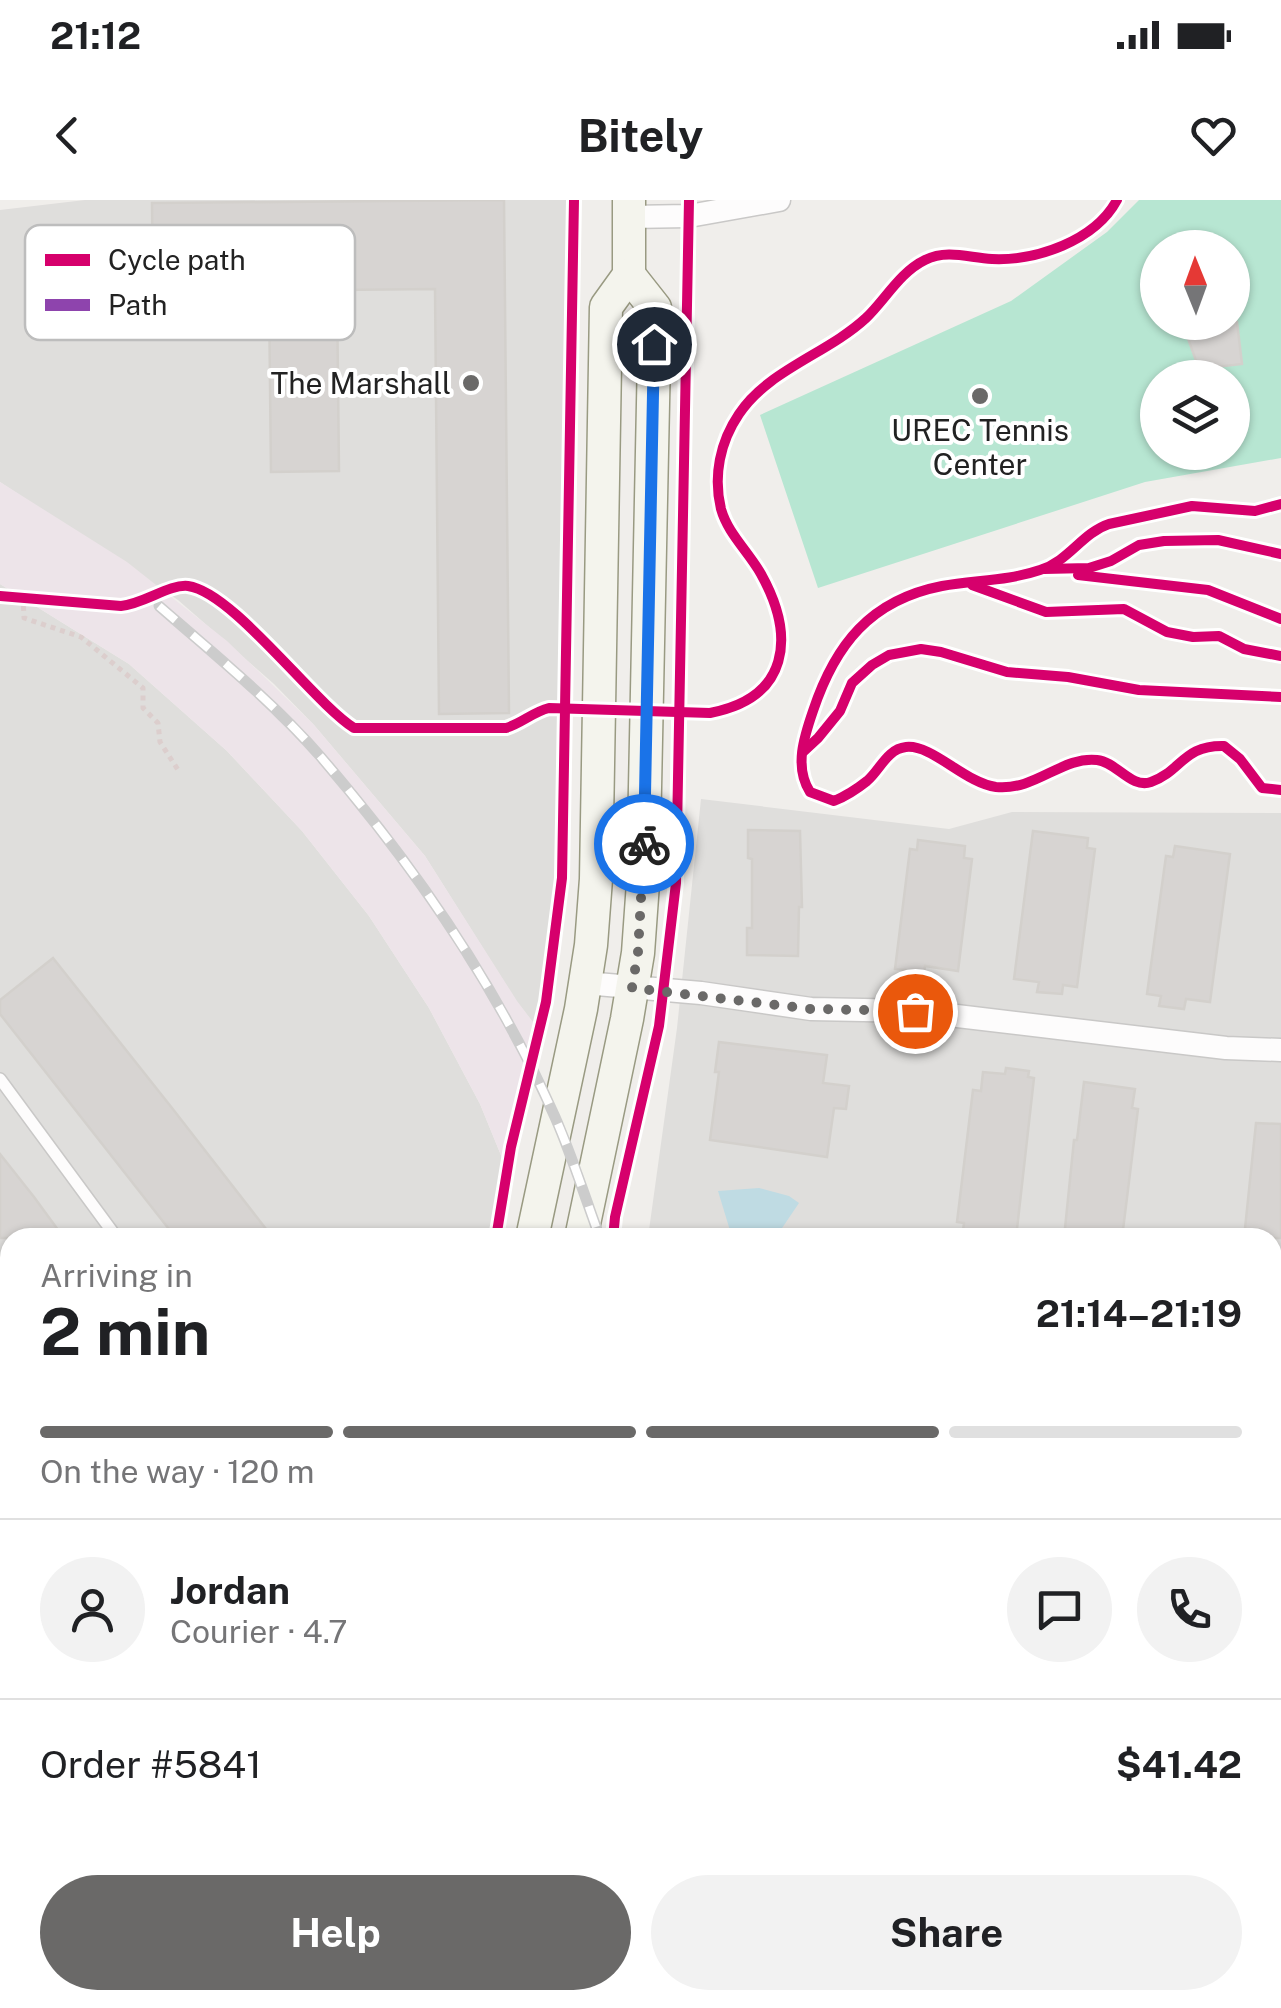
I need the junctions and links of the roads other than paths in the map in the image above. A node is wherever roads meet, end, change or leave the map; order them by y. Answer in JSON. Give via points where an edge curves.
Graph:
{"nodes":[{"id":1,"x":778,"y":200,"type":"edge"},
{"id":2,"x":629,"y":209,"type":"edge"},
{"id":3,"x":629,"y":275,"type":"junction"},
{"id":4,"x":585,"y":983,"type":"junction"},
{"id":5,"x":632,"y":988,"type":"junction"},
{"id":6,"x":1281,"y":1050,"type":"edge"},
{"id":7,"x":0,"y":1078,"type":"edge"},
{"id":8,"x":110,"y":1228,"type":"edge"},
{"id":9,"x":534,"y":1228,"type":"edge"},
{"id":10,"x":582,"y":1228,"type":"edge"}],
"edges":[{"from":1,"to":2,"type":"street","via":[[689,216]]},
{"from":2,"to":3,"type":"main road"},
{"from":3,"to":4,"type":"main road","via":[[606,308],[596,879]]},
{"from":3,"to":5,"type":"main road","via":[[655,308],[645,831]]},
{"from":4,"to":5,"type":"street"},
{"from":4,"to":9,"type":"main road"},
{"from":5,"to":6,"type":"street"},
{"from":5,"to":10,"type":"main road"},
{"from":7,"to":8,"type":"lane"}]}
